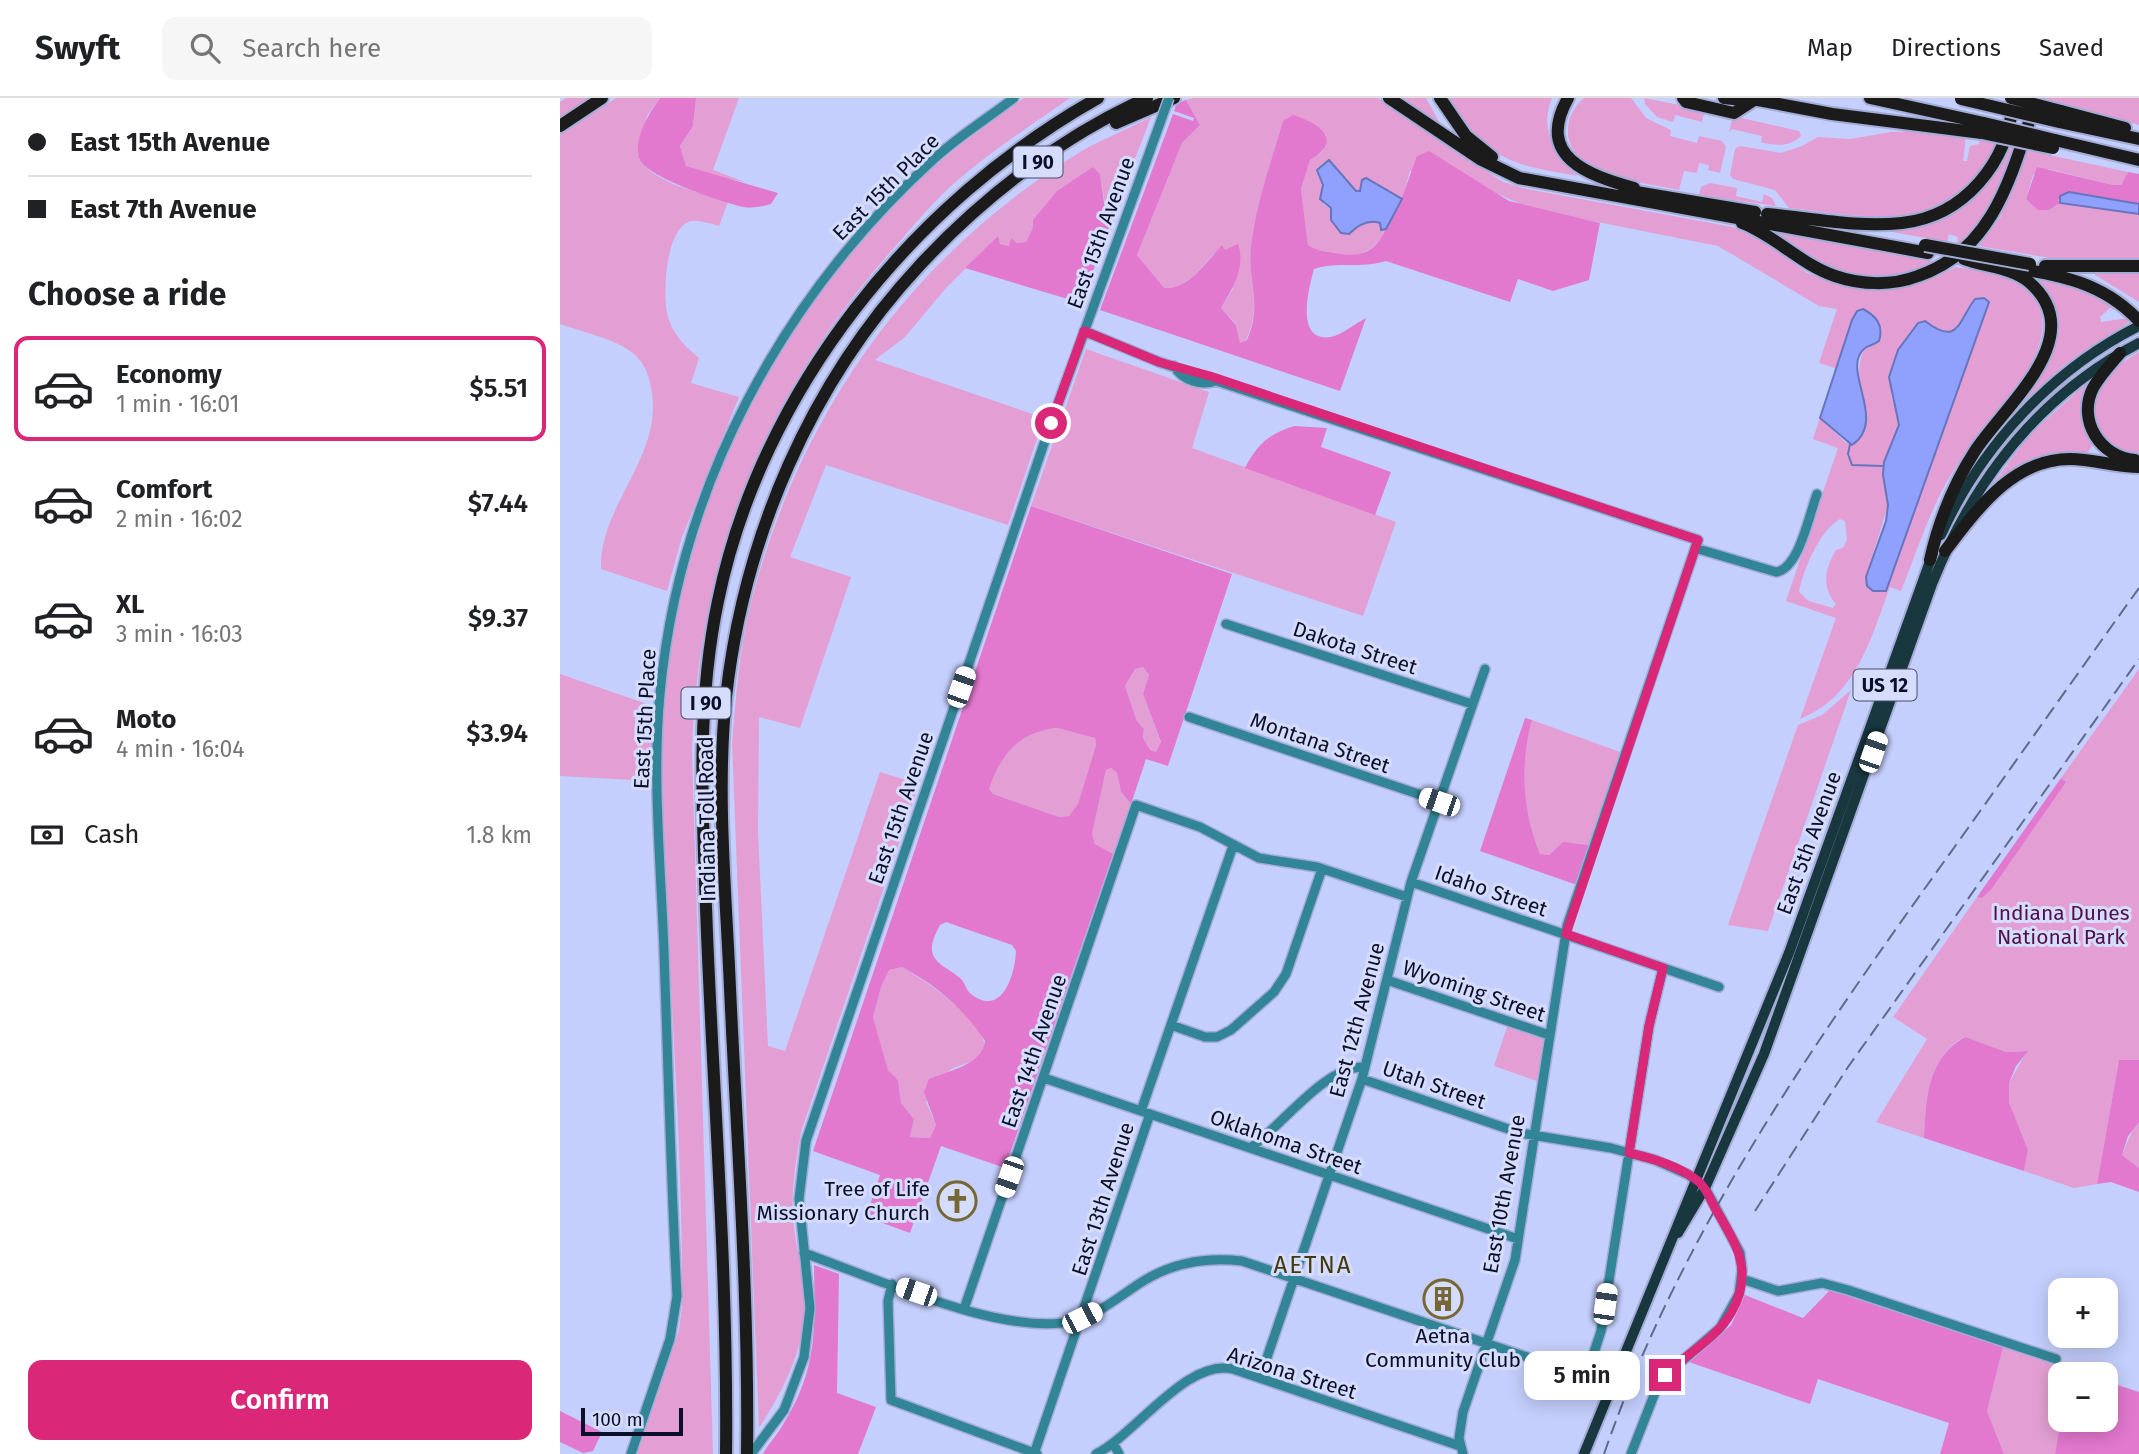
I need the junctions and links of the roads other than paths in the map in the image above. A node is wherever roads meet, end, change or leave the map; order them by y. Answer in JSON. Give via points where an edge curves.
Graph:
{"nodes":[{"id":1,"x":602,"y":98,"type":"edge"},
{"id":2,"x":1014,"y":98,"type":"edge"},
{"id":3,"x":1098,"y":98,"type":"edge"},
{"id":4,"x":1147,"y":98,"type":"edge"},
{"id":5,"x":1171,"y":98,"type":"edge"},
{"id":6,"x":1389,"y":98,"type":"edge"},
{"id":7,"x":1433,"y":98,"type":"edge"},
{"id":8,"x":1440,"y":98,"type":"edge"},
{"id":9,"x":1568,"y":98,"type":"edge"},
{"id":10,"x":1684,"y":98,"type":"edge"},
{"id":11,"x":1695,"y":98,"type":"edge"},
{"id":12,"x":1724,"y":98,"type":"edge"},
{"id":13,"x":1870,"y":98,"type":"edge"},
{"id":14,"x":1960,"y":98,"type":"edge"},
{"id":15,"x":2012,"y":98,"type":"edge"},
{"id":16,"x":2038,"y":98,"type":"edge"},
{"id":17,"x":1751,"y":99,"type":"edge"},
{"id":18,"x":2060,"y":116,"type":"junction"},
{"id":19,"x":560,"y":126,"type":"edge"},
{"id":20,"x":1983,"y":128,"type":"junction"},
{"id":21,"x":2139,"y":132,"type":"edge"},
{"id":22,"x":1082,"y":133,"type":"junction"},
{"id":23,"x":2139,"y":139,"type":"edge"},
{"id":24,"x":1480,"y":159,"type":"junction"},
{"id":25,"x":2139,"y":160,"type":"edge"},
{"id":26,"x":1654,"y":194,"type":"junction"},
{"id":27,"x":1767,"y":214,"type":"junction"},
{"id":28,"x":1719,"y":215,"type":"junction"},
{"id":29,"x":1926,"y":249,"type":"junction"},
{"id":30,"x":2049,"y":266,"type":"junction"},
{"id":31,"x":2139,"y":266,"type":"edge"},
{"id":32,"x":2030,"y":272,"type":"junction"},
{"id":33,"x":2138,"y":319,"type":"edge"},
{"id":34,"x":1084,"y":331,"type":"junction"},
{"id":35,"x":2139,"y":343,"type":"edge"},
{"id":36,"x":2120,"y":353,"type":"junction"},
{"id":37,"x":1174,"y":366,"type":"junction"},
{"id":38,"x":1216,"y":381,"type":"junction"},
{"id":39,"x":2139,"y":460,"type":"edge"},
{"id":40,"x":2139,"y":467,"type":"edge"},
{"id":41,"x":1817,"y":494,"type":"dead end"},
{"id":42,"x":1695,"y":548,"type":"junction"},
{"id":43,"x":1945,"y":551,"type":"junction"},
{"id":44,"x":1930,"y":560,"type":"junction"},
{"id":45,"x":1226,"y":624,"type":"dead end"},
{"id":46,"x":1485,"y":669,"type":"dead end"},
{"id":47,"x":1472,"y":704,"type":"junction"},
{"id":48,"x":1189,"y":717,"type":"dead end"},
{"id":49,"x":1439,"y":802,"type":"junction"},
{"id":50,"x":1136,"y":805,"type":"joint"},
{"id":51,"x":1233,"y":846,"type":"junction"},
{"id":52,"x":1322,"y":869,"type":"junction"},
{"id":53,"x":1411,"y":882,"type":"junction"},
{"id":54,"x":1407,"y":897,"type":"junction"},
{"id":55,"x":1566,"y":934,"type":"junction"},
{"id":56,"x":1663,"y":968,"type":"junction"},
{"id":57,"x":1387,"y":980,"type":"junction"},
{"id":58,"x":1719,"y":987,"type":"dead end"},
{"id":59,"x":1171,"y":1025,"type":"junction"},
{"id":60,"x":1549,"y":1035,"type":"junction"},
{"id":61,"x":1365,"y":1068,"type":"junction"},
{"id":62,"x":1044,"y":1077,"type":"junction"},
{"id":63,"x":1362,"y":1079,"type":"junction"},
{"id":64,"x":1146,"y":1112,"type":"junction"},
{"id":65,"x":1533,"y":1136,"type":"junction"},
{"id":66,"x":1250,"y":1148,"type":"junction"},
{"id":67,"x":1629,"y":1153,"type":"junction"},
{"id":68,"x":1329,"y":1175,"type":"junction"},
{"id":69,"x":1696,"y":1179,"type":"junction"},
{"id":70,"x":1705,"y":1188,"type":"junction"},
{"id":71,"x":1674,"y":1238,"type":"junction"},
{"id":72,"x":1518,"y":1239,"type":"junction"},
{"id":73,"x":804,"y":1253,"type":"junction"},
{"id":74,"x":1296,"y":1276,"type":"junction"},
{"id":75,"x":1742,"y":1279,"type":"junction"},
{"id":76,"x":892,"y":1284,"type":"junction"},
{"id":77,"x":964,"y":1309,"type":"junction"},
{"id":78,"x":1082,"y":1318,"type":"junction"},
{"id":79,"x":1486,"y":1343,"type":"junction"},
{"id":80,"x":2056,"y":1359,"type":"dead end"},
{"id":81,"x":1586,"y":1377,"type":"junction"},
{"id":82,"x":1260,"y":1378,"type":"junction"},
{"id":83,"x":1610,"y":1385,"type":"junction"},
{"id":84,"x":1112,"y":1443,"type":"junction"},
{"id":85,"x":1461,"y":1450,"type":"edge"},
{"id":86,"x":631,"y":1454,"type":"edge"},
{"id":87,"x":726,"y":1454,"type":"edge"},
{"id":88,"x":749,"y":1454,"type":"edge"},
{"id":89,"x":1035,"y":1454,"type":"edge"},
{"id":90,"x":1096,"y":1454,"type":"edge"},
{"id":91,"x":1119,"y":1454,"type":"edge"},
{"id":92,"x":1584,"y":1454,"type":"edge"},
{"id":93,"x":1630,"y":1454,"type":"edge"}],
"edges":[{"from":1,"to":19,"type":"highway"},
{"from":2,"to":86,"type":"street","name":"East 15th Place","via":[[904,187],[830,269],[800,310],[717,463],[675,593],[656,748],[677,1296],[670,1339]]},
{"from":3,"to":87,"type":"highway","name":"Indiana Toll Road","number":"I 90","via":[[1007,157],[952,204],[881,277],[791,409],[737,527],[708,662],[701,781]]},
{"from":4,"to":22,"type":"highway","name":"Indiana Toll Road","number":"I 90"},
{"from":5,"to":22,"type":"highway"},
{"from":5,"to":34,"type":"street","name":"East 15th Avenue","bridge":true},
{"from":6,"to":24,"type":"highway"},
{"from":7,"to":24,"type":"highway","via":[[1452,131]]},
{"from":8,"to":26,"type":"highway","via":[[1466,136],[1505,164]]},
{"from":9,"to":26,"type":"highway","via":[[1559,118],[1566,156],[1596,177]]},
{"from":10,"to":17,"type":"highway","via":[[1734,113]]},
{"from":11,"to":17,"type":"highway","via":[[1735,107]]},
{"from":12,"to":17,"type":"highway"},
{"from":13,"to":20,"type":"highway"},
{"from":14,"to":18,"type":"highway","bridge":true},
{"from":15,"to":18,"type":"highway","bridge":true},
{"from":15,"to":27,"type":"highway","via":[[2005,142],[1991,169],[1967,195],[1937,213],[1884,224]]},
{"from":16,"to":28,"type":"highway","via":[[1990,221],[1968,247],[1935,270],[1895,282],[1838,277],[1801,260],[1770,236]]},
{"from":17,"to":20,"type":"highway","via":[[1832,114]]},
{"from":18,"to":21,"type":"highway"},
{"from":18,"to":23,"type":"highway"},
{"from":20,"to":25,"type":"highway","bridge":true},
{"from":22,"to":88,"type":"highway","name":"Indiana Toll Road","number":"I 90","via":[[979,208],[942,242],[876,317],[838,372],[793,453],[756,550],[742,602],[726,699],[723,792]]},
{"from":24,"to":28,"type":"highway","via":[[1519,178]]},
{"from":26,"to":27,"type":"highway"},
{"from":27,"to":29,"type":"highway"},
{"from":28,"to":29,"type":"highway"},
{"from":29,"to":32,"type":"highway","bridge":true},
{"from":29,"to":32,"type":"highway","via":[[2008,271]]},
{"from":30,"to":31,"type":"highway"},
{"from":30,"to":32,"type":"highway"},
{"from":30,"to":33,"type":"highway","via":[[2093,279],[2115,292]]},
{"from":32,"to":33,"type":"highway","via":[[2091,286]]},
{"from":32,"to":44,"type":"highway","via":[[2049,311],[2052,328],[2047,354],[1958,481],[1939,522]]},
{"from":33,"to":44,"type":"main road","name":"East 5th Avenue","number":"US 12","via":[[2066,373],[2024,412],[1963,492]]},
{"from":34,"to":37,"type":"street"},
{"from":34,"to":73,"type":"street","name":"East 15th Avenue","via":[[806,1141],[799,1199]]},
{"from":35,"to":36,"type":"main road","name":"East 5th Avenue","number":"US 12"},
{"from":36,"to":39,"type":"highway","via":[[2094,387],[2089,422],[2110,452]]},
{"from":36,"to":43,"type":"main road","name":"East 5th Avenue","number":"US 12","via":[[2075,383],[2011,445],[1977,490]]},
{"from":37,"to":38,"type":"street"},
{"from":37,"to":38,"type":"street","via":[[1182,376],[1206,384]]},
{"from":38,"to":42,"type":"street","via":[[1698,540]]},
{"from":40,"to":43,"type":"highway","via":[[2069,459],[2031,467],[1991,496]]},
{"from":41,"to":42,"type":"street","via":[[1794,558],[1782,571]]},
{"from":42,"to":55,"type":"street","name":"East 10th Avenue"},
{"from":43,"to":70,"type":"main road","name":"East 5th Avenue","number":"US 12","via":[[1764,1054]]},
{"from":44,"to":69,"type":"main road","name":"East 5th Avenue","number":"US 12","via":[[1807,908]]},
{"from":45,"to":47,"type":"street","name":"Dakota Street"},
{"from":46,"to":47,"type":"street","name":"East 12th Avenue"},
{"from":47,"to":49,"type":"street","name":"East 12th Avenue"},
{"from":48,"to":49,"type":"street","name":"Montana Street"},
{"from":49,"to":53,"type":"street","name":"East 12th Avenue"},
{"from":50,"to":51,"type":"street","name":"Idaho Street","via":[[1200,827]]},
{"from":50,"to":62,"type":"street","name":"East 14th Avenue"},
{"from":51,"to":52,"type":"street","name":"Idaho Street","via":[[1259,858]]},
{"from":51,"to":59,"type":"street","name":"East 13th Avenue"},
{"from":52,"to":54,"type":"street","name":"Idaho Street"},
{"from":52,"to":59,"type":"street","via":[[1286,974],[1274,992],[1217,1037]]},
{"from":53,"to":54,"type":"street","name":"East 12th Avenue"},
{"from":53,"to":55,"type":"street","name":"Idaho Street"},
{"from":54,"to":57,"type":"street","name":"East 12th Avenue"},
{"from":55,"to":56,"type":"street","name":"Idaho Street"},
{"from":55,"to":60,"type":"street","name":"East 10th Avenue"},
{"from":56,"to":58,"type":"street","name":"Idaho Street"},
{"from":56,"to":67,"type":"street"},
{"from":57,"to":60,"type":"street","name":"Wyoming Street"},
{"from":57,"to":61,"type":"street","name":"East 12th Avenue"},
{"from":59,"to":64,"type":"street","name":"East 13th Avenue"},
{"from":60,"to":65,"type":"street","name":"East 10th Avenue"},
{"from":61,"to":63,"type":"street","name":"East 12th Avenue"},
{"from":61,"to":66,"type":"street","via":[[1336,1074]]},
{"from":62,"to":64,"type":"street","name":"Oklahoma Street"},
{"from":62,"to":77,"type":"street","name":"East 14th Avenue"},
{"from":63,"to":65,"type":"street","name":"Utah Street"},
{"from":63,"to":68,"type":"street","name":"East 12th Avenue"},
{"from":64,"to":66,"type":"street","name":"Oklahoma Street"},
{"from":64,"to":78,"type":"street","name":"East 13th Avenue"},
{"from":65,"to":67,"type":"street","name":"Utah Street"},
{"from":65,"to":72,"type":"street","name":"East 10th Avenue"},
{"from":66,"to":68,"type":"street","name":"Oklahoma Street"},
{"from":67,"to":69,"type":"street","name":"Utah Street","via":[[1662,1162]]},
{"from":67,"to":81,"type":"street","via":[[1601,1331]]},
{"from":68,"to":72,"type":"street","name":"Oklahoma Street"},
{"from":68,"to":74,"type":"street","name":"East 12th Avenue"},
{"from":69,"to":70,"type":"street","name":"Utah Street"},
{"from":69,"to":71,"type":"main road","name":"East 5th Avenue","number":"US 12"},
{"from":70,"to":71,"type":"main road","name":"East 5th Avenue","number":"US 12"},
{"from":70,"to":75,"type":"street","name":"Utah Street","via":[[1736,1243]]},
{"from":71,"to":83,"type":"main road","name":"East 5th Avenue","number":"US 12"},
{"from":72,"to":79,"type":"street","name":"East 10th Avenue"},
{"from":73,"to":76,"type":"street"},
{"from":73,"to":88,"type":"street","name":"East 15th Avenue","via":[[810,1308],[804,1357],[784,1410]]},
{"from":74,"to":78,"type":"street","via":[[1242,1261],[1187,1262],[1158,1273]]},
{"from":74,"to":79,"type":"street"},
{"from":74,"to":82,"type":"street","name":"East 12th Avenue"},
{"from":75,"to":80,"type":"street","via":[[1778,1291],[1822,1283]]},
{"from":75,"to":93,"type":"street","via":[[1724,1322],[1660,1380]]},
{"from":76,"to":77,"type":"street"},
{"from":76,"to":89,"type":"street","via":[[888,1301],[891,1400]]},
{"from":77,"to":78,"type":"street","via":[[1026,1325]]},
{"from":78,"to":89,"type":"street","name":"East 13th Avenue"},
{"from":79,"to":81,"type":"street"},
{"from":79,"to":85,"type":"street","name":"East 10th Avenue","via":[[1463,1412]]},
{"from":81,"to":83,"type":"street"},
{"from":82,"to":84,"type":"street","name":"Arizona Street","via":[[1228,1368],[1207,1369]]},
{"from":82,"to":85,"type":"street","name":"Arizona Street"},
{"from":83,"to":92,"type":"main road","name":"East 5th Avenue","number":"US 12"},
{"from":84,"to":90,"type":"street","name":"Arizona Street"},
{"from":84,"to":91,"type":"street"}]}
